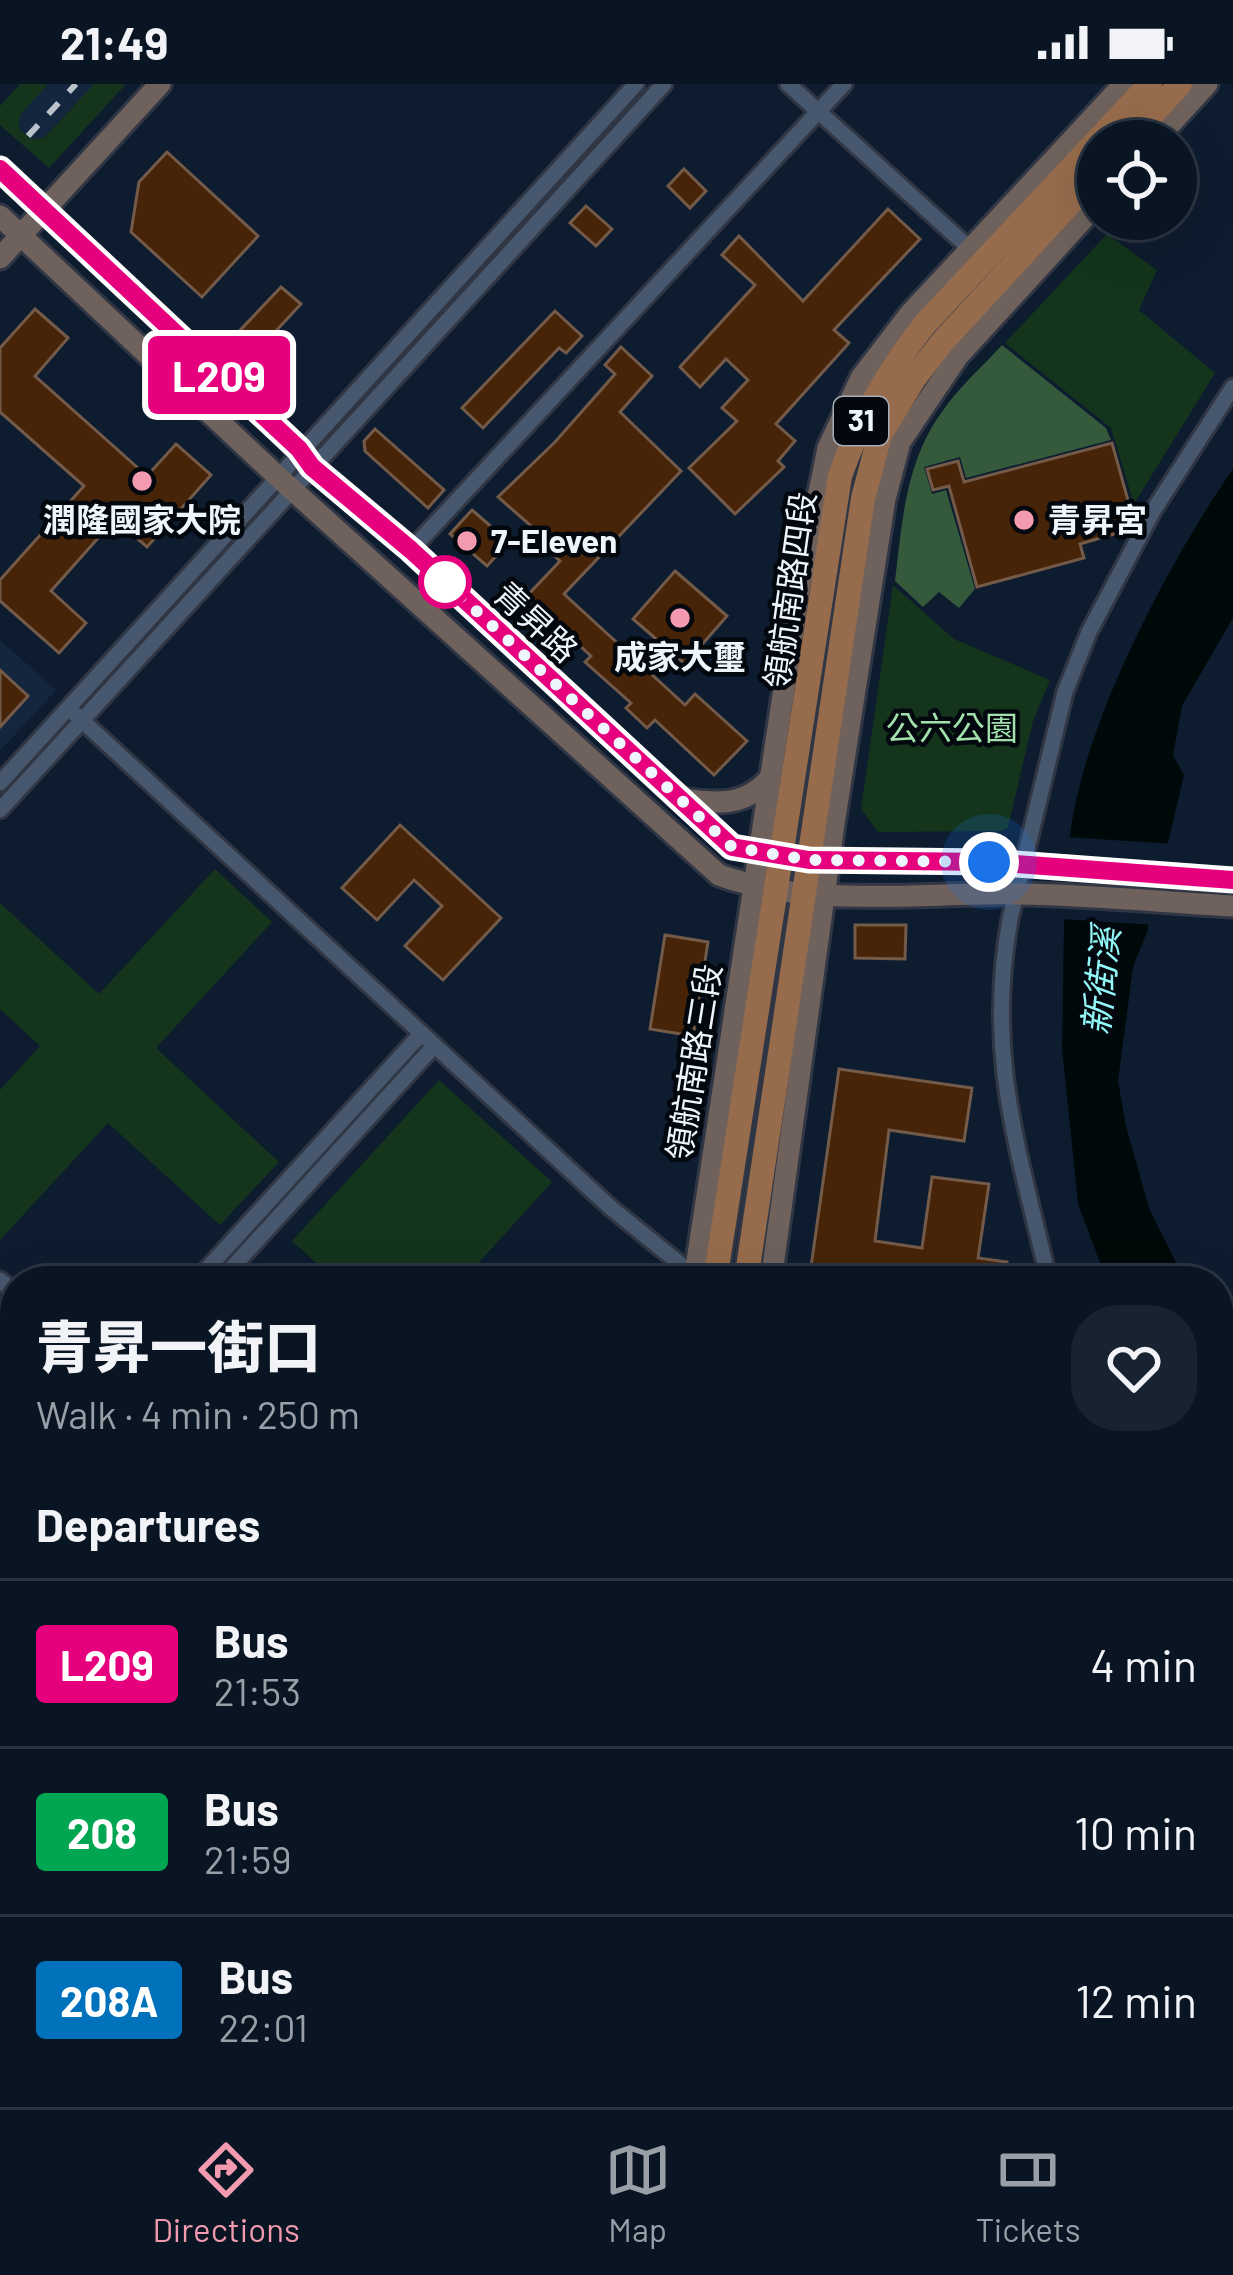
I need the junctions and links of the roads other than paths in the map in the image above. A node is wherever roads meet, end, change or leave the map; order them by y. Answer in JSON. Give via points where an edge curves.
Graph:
{"nodes":[{"id":1,"x":160,"y":84,"type":"edge"},
{"id":2,"x":636,"y":84,"type":"edge"},
{"id":3,"x":664,"y":84,"type":"edge"},
{"id":4,"x":788,"y":84,"type":"edge"},
{"id":5,"x":844,"y":84,"type":"edge"},
{"id":6,"x":1124,"y":84,"type":"edge"},
{"id":7,"x":1150,"y":84,"type":"edge"},
{"id":8,"x":1180,"y":84,"type":"edge"},
{"id":9,"x":1207,"y":84,"type":"edge"},
{"id":10,"x":819,"y":112,"type":"junction"},
{"id":11,"x":1147,"y":120,"type":"edge"},
{"id":12,"x":1174,"y":120,"type":"edge"},
{"id":13,"x":0,"y":170,"type":"edge"},
{"id":14,"x":1077,"y":196,"type":"edge"},
{"id":15,"x":42,"y":208,"type":"junction"},
{"id":16,"x":0,"y":216,"type":"edge"},
{"id":17,"x":1077,"y":226,"type":"edge"},
{"id":18,"x":20,"y":234,"type":"junction"},
{"id":19,"x":968,"y":248,"type":"junction"},
{"id":20,"x":0,"y":258,"type":"edge"},
{"id":21,"x":1233,"y":387,"type":"edge"},
{"id":22,"x":306,"y":458,"type":"junction"},
{"id":23,"x":284,"y":482,"type":"junction"},
{"id":24,"x":411,"y":550,"type":"junction"},
{"id":25,"x":806,"y":554,"type":"junction"},
{"id":26,"x":814,"y":651,"type":"junction"},
{"id":27,"x":68,"y":708,"type":"junction"},
{"id":28,"x":82,"y":720,"type":"junction"},
{"id":29,"x":770,"y":778,"type":"junction"},
{"id":30,"x":0,"y":783,"type":"edge"},
{"id":31,"x":681,"y":799,"type":"junction"},
{"id":32,"x":0,"y":811,"type":"edge"},
{"id":33,"x":795,"y":858,"type":"junction"},
{"id":34,"x":1019,"y":880,"type":"junction"},
{"id":35,"x":1233,"y":880,"type":"edge"},
{"id":36,"x":790,"y":892,"type":"junction"},
{"id":37,"x":1233,"y":906,"type":"edge"},
{"id":38,"x":428,"y":1040,"type":"junction"},
{"id":39,"x":210,"y":1266,"type":"edge"},
{"id":40,"x":233,"y":1266,"type":"edge"},
{"id":41,"x":685,"y":1266,"type":"edge"},
{"id":42,"x":704,"y":1266,"type":"edge"},
{"id":43,"x":748,"y":1266,"type":"edge"},
{"id":44,"x":772,"y":1266,"type":"edge"},
{"id":45,"x":1045,"y":1266,"type":"edge"}],
"edges":[{"from":1,"to":15,"type":"street"},
{"from":2,"to":22,"type":"street"},
{"from":3,"to":22,"type":"street"},
{"from":4,"to":10,"type":"street"},
{"from":5,"to":10,"type":"street"},
{"from":6,"to":19,"type":"street","name":"領航南路四段","number":"31"},
{"from":7,"to":26,"type":"main road","name":"領航南路四段","number":"31","via":[[894,364],[840,476]]},
{"from":8,"to":11,"type":"main road"},
{"from":9,"to":12,"type":"street"},
{"from":10,"to":19,"type":"street"},
{"from":10,"to":24,"type":"street"},
{"from":13,"to":15,"type":"street","name":"青昇路"},
{"from":14,"to":33,"type":"main road","name":"領航南路四段","number":"31","via":[[943,341],[880,435]]},
{"from":15,"to":18,"type":"street"},
{"from":15,"to":22,"type":"street","name":"青昇路"},
{"from":16,"to":18,"type":"street","name":"青昇路"},
{"from":17,"to":33,"type":"street","name":"領航南路四段","number":"31","via":[[958,356],[900,442]]},
{"from":18,"to":20,"type":"street"},
{"from":18,"to":23,"type":"street","name":"青昇路"},
{"from":19,"to":25,"type":"street","name":"領航南路四段","number":"31","via":[[861,378],[828,448]]},
{"from":21,"to":34,"type":"street","via":[[1089,632],[1065,692]]},
{"from":22,"to":23,"type":"street"},
{"from":22,"to":24,"type":"street","name":"青昇路"},
{"from":23,"to":27,"type":"street"},
{"from":23,"to":28,"type":"street"},
{"from":23,"to":36,"type":"street","name":"青昇路","via":[[719,875]]},
{"from":24,"to":31,"type":"street","name":"青昇路"},
{"from":25,"to":26,"type":"street"},
{"from":25,"to":29,"type":"street","name":"領航南路四段","number":"31"},
{"from":26,"to":33,"type":"main road","name":"領航南路四段","number":"31"},
{"from":27,"to":28,"type":"street"},
{"from":27,"to":30,"type":"street"},
{"from":28,"to":32,"type":"street"},
{"from":28,"to":38,"type":"street"},
{"from":29,"to":31,"type":"street","via":[[732,803]]},
{"from":29,"to":33,"type":"street","name":"領航南路四段","number":"31"},
{"from":31,"to":33,"type":"street","name":"青昇路","via":[[732,847]]},
{"from":33,"to":34,"type":"street","name":"青昇路"},
{"from":33,"to":36,"type":"main road","name":"領航南路三段","number":"31"},
{"from":33,"to":36,"type":"street","name":"領航南路四段","number":"31"},
{"from":34,"to":35,"type":"street","name":"青昇路","via":[[1064,868]]},
{"from":34,"to":36,"type":"street","name":"青昇路"},
{"from":34,"to":37,"type":"street","name":"青昇路","via":[[1062,897]]},
{"from":34,"to":45,"type":"street","via":[[1004,951],[999,1044]]},
{"from":36,"to":42,"type":"main road","name":"領航南路三段","number":"31"},
{"from":36,"to":43,"type":"main road","name":"領航南路三段","number":"31"},
{"from":36,"to":44,"type":"street","name":"領航南路三段","number":"31"},
{"from":38,"to":39,"type":"street"},
{"from":38,"to":40,"type":"street"},
{"from":38,"to":41,"type":"street"}]}
